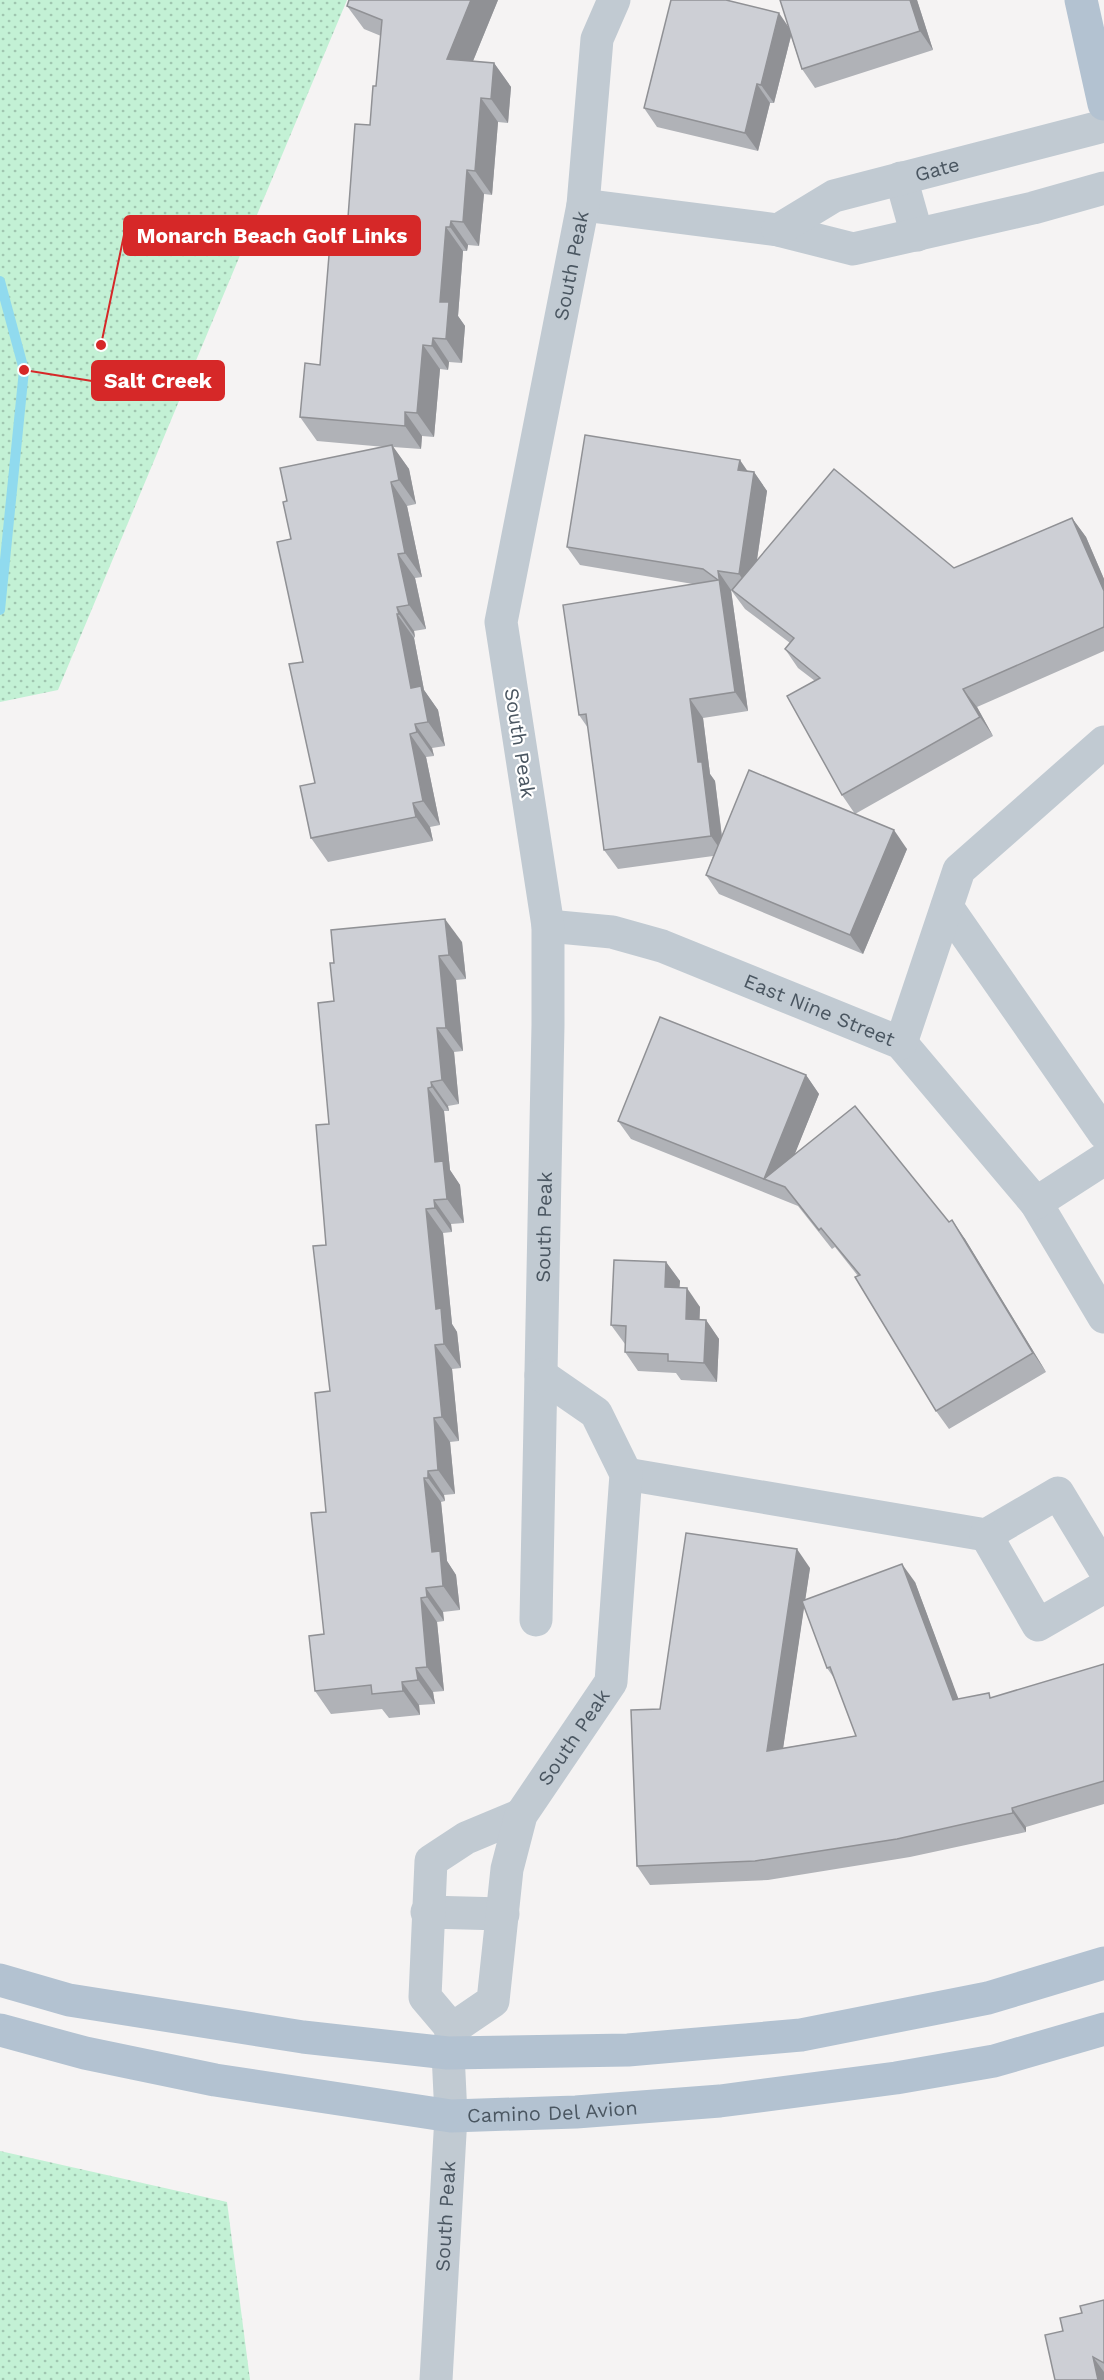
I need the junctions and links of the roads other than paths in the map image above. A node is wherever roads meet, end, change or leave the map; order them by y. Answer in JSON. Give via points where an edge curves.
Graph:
{"nodes":[{"id":1,"x":614,"y":0,"type":"edge"},
{"id":2,"x":1081,"y":0,"type":"edge"},
{"id":3,"x":1104,"y":104,"type":"edge"},
{"id":4,"x":1104,"y":126,"type":"edge"},
{"id":5,"x":901,"y":178,"type":"junction"},
{"id":6,"x":1104,"y":188,"type":"edge"},
{"id":7,"x":583,"y":205,"type":"junction"},
{"id":8,"x":778,"y":230,"type":"junction"},
{"id":9,"x":917,"y":235,"type":"junction"},
{"id":10,"x":1104,"y":742,"type":"edge"},
{"id":11,"x":947,"y":907,"type":"junction"},
{"id":12,"x":548,"y":926,"type":"junction"},
{"id":13,"x":901,"y":1042,"type":"junction"},
{"id":14,"x":1104,"y":1133,"type":"edge"},
{"id":15,"x":1104,"y":1159,"type":"edge"},
{"id":16,"x":1036,"y":1203,"type":"junction"},
{"id":17,"x":1104,"y":1317,"type":"edge"},
{"id":18,"x":541,"y":1375,"type":"junction"},
{"id":19,"x":626,"y":1474,"type":"junction"},
{"id":20,"x":986,"y":1535,"type":"junction"},
{"id":21,"x":1104,"y":1569,"type":"edge"},
{"id":22,"x":1104,"y":1587,"type":"edge"},
{"id":23,"x":536,"y":1620,"type":"dead end"},
{"id":24,"x":521,"y":1815,"type":"junction"},
{"id":25,"x":427,"y":1912,"type":"junction"},
{"id":26,"x":503,"y":1914,"type":"junction"},
{"id":27,"x":1104,"y":1963,"type":"edge"},
{"id":28,"x":0,"y":1980,"type":"edge"},
{"id":29,"x":1104,"y":2029,"type":"edge"},
{"id":30,"x":0,"y":2030,"type":"edge"},
{"id":31,"x":450,"y":2041,"type":"junction"},
{"id":32,"x":451,"y":2116,"type":"junction"},
{"id":33,"x":436,"y":2380,"type":"edge"}],
"edges":[{"from":1,"to":7,"type":"street","name":"South Peak","via":[[597,39]]},
{"from":2,"to":3,"type":"main road"},
{"from":4,"to":5,"type":"street","name":"Gate"},
{"from":5,"to":8,"type":"street","name":"Gate","via":[[834,196]]},
{"from":5,"to":9,"type":"street"},
{"from":6,"to":9,"type":"street"},
{"from":7,"to":8,"type":"street"},
{"from":7,"to":12,"type":"street","name":"South Peak","via":[[501,622]]},
{"from":8,"to":9,"type":"street","via":[[853,249]]},
{"from":10,"to":11,"type":"street","via":[[959,870]]},
{"from":11,"to":13,"type":"street"},
{"from":11,"to":14,"type":"street"},
{"from":12,"to":13,"type":"street","name":"East Nine Street","via":[[612,932],[662,946]]},
{"from":12,"to":18,"type":"street","name":"South Peak"},
{"from":13,"to":16,"type":"street","name":"East Nine Street"},
{"from":15,"to":16,"type":"street"},
{"from":16,"to":17,"type":"street","name":"East Nine Street"},
{"from":18,"to":19,"type":"street","via":[[596,1413]]},
{"from":18,"to":23,"type":"street","name":"South Peak"},
{"from":19,"to":20,"type":"street"},
{"from":19,"to":24,"type":"street","name":"South Peak","via":[[611,1682]]},
{"from":20,"to":21,"type":"street","via":[[1058,1493]]},
{"from":20,"to":22,"type":"street","via":[[1038,1625]]},
{"from":24,"to":25,"type":"street","via":[[466,1838],[431,1861]]},
{"from":24,"to":26,"type":"street","name":"South Peak","via":[[507,1869]]},
{"from":25,"to":26,"type":"street"},
{"from":25,"to":31,"type":"street","via":[[425,1997]]},
{"from":26,"to":31,"type":"street","name":"South Peak","via":[[494,2001]]},
{"from":27,"to":31,"type":"main road","via":[[988,1998],[801,2035],[628,2050]]},
{"from":28,"to":31,"type":"main road","via":[[69,2000],[303,2037]]},
{"from":29,"to":32,"type":"main road","name":"Camino Del Avion","via":[[994,2061],[720,2101]]},
{"from":30,"to":32,"type":"main road","name":"Camino Del Avion","via":[[215,2080]]},
{"from":31,"to":32,"type":"street","name":"South Peak"},
{"from":32,"to":33,"type":"street","name":"South Peak"}]}
